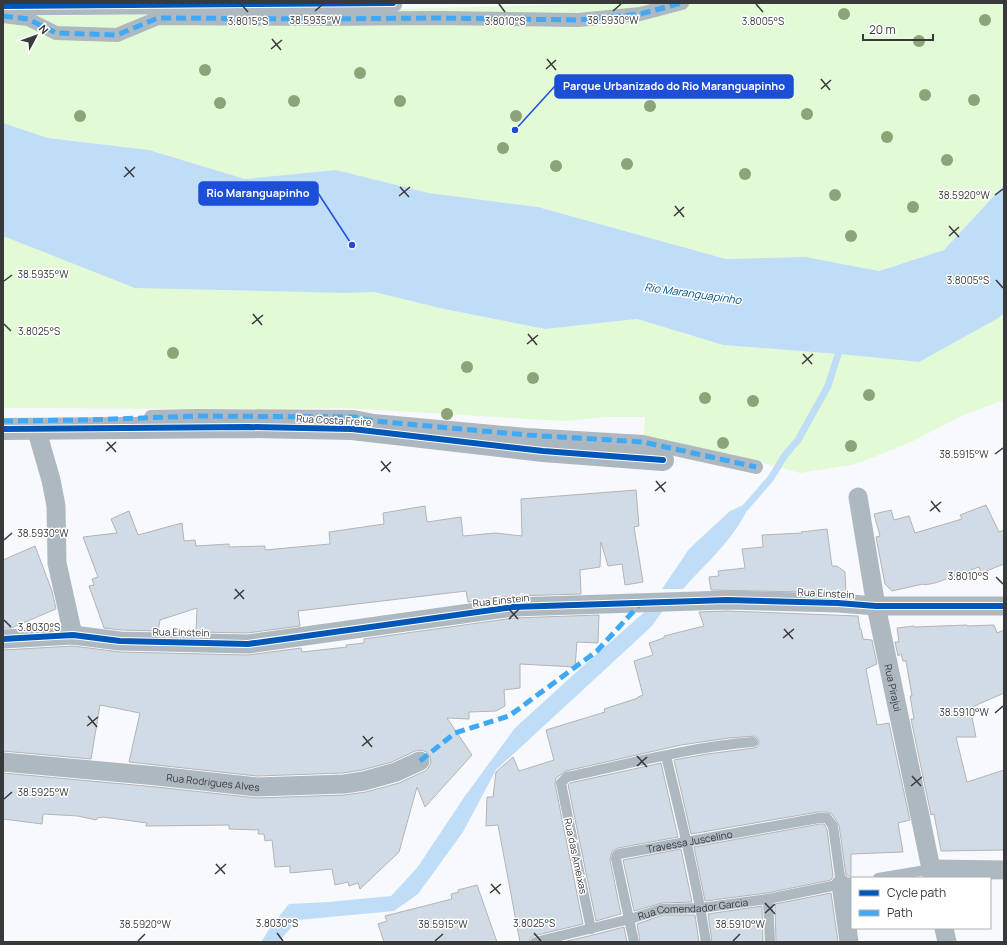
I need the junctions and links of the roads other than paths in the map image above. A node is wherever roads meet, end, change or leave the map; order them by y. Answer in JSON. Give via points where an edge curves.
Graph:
{"nodes":[{"id":1,"x":376,"y":3,"type":"edge"},
{"id":2,"x":393,"y":3,"type":"edge"},
{"id":3,"x":682,"y":3,"type":"edge"},
{"id":4,"x":3,"y":6,"type":"edge"},
{"id":5,"x":3,"y":16,"type":"edge"},
{"id":6,"x":3,"y":421,"type":"edge"},
{"id":7,"x":36,"y":428,"type":"junction"},
{"id":8,"x":3,"y":429,"type":"edge"},
{"id":9,"x":663,"y":460,"type":"dead end"},
{"id":10,"x":756,"y":467,"type":"dead end"},
{"id":11,"x":858,"y":498,"type":"dead end"},
{"id":12,"x":876,"y":606,"type":"junction"},
{"id":13,"x":1004,"y":606,"type":"edge"},
{"id":14,"x":73,"y":635,"type":"junction"},
{"id":15,"x":3,"y":639,"type":"edge"},
{"id":16,"x":753,"y":742,"type":"dead end"},
{"id":17,"x":666,"y":756,"type":"junction"},
{"id":18,"x":420,"y":760,"type":"dead end"},
{"id":19,"x":3,"y":762,"type":"edge"},
{"id":20,"x":687,"y":841,"type":"junction"},
{"id":21,"x":1004,"y":870,"type":"edge"},
{"id":22,"x":932,"y":873,"type":"edge"},
{"id":23,"x":889,"y":877,"type":"edge"},
{"id":24,"x":846,"y":883,"type":"edge"},
{"id":25,"x":768,"y":899,"type":"junction"},
{"id":26,"x":700,"y":908,"type":"junction"},
{"id":27,"x":630,"y":919,"type":"junction"},
{"id":28,"x":591,"y":929,"type":"junction"},
{"id":29,"x":944,"y":929,"type":"edge"},
{"id":30,"x":537,"y":942,"type":"edge"},
{"id":31,"x":634,"y":942,"type":"edge"},
{"id":32,"x":706,"y":942,"type":"edge"},
{"id":33,"x":770,"y":942,"type":"edge"},
{"id":34,"x":849,"y":942,"type":"edge"},
{"id":35,"x":947,"y":942,"type":"edge"}],
"edges":[{"from":1,"to":2,"type":"street"},
{"from":1,"to":4,"type":"street"},
{"from":3,"to":5,"type":"street","via":[[640,14],[578,20],[158,18],[118,35],[56,33],[28,19]]},
{"from":6,"to":10,"type":"street","via":[[197,416],[354,417],[527,436],[643,442]]},
{"from":7,"to":8,"type":"main road","name":"Rua Costa Freire"},
{"from":7,"to":9,"type":"main road","name":"Rua Costa Freire","via":[[352,429],[543,451]]},
{"from":7,"to":14,"type":"street","via":[[56,506],[57,563]]},
{"from":11,"to":12,"type":"street","name":"Rua Pirajui"},
{"from":12,"to":13,"type":"street","name":"Rua Einstein"},
{"from":12,"to":14,"type":"street","name":"Rua Einstein","via":[[728,600],[513,607],[248,644],[120,641]]},
{"from":12,"to":22,"type":"street","name":"Rua Pirajui"},
{"from":14,"to":15,"type":"street","name":"Rua Einstein"},
{"from":16,"to":17,"type":"lane"},
{"from":17,"to":20,"type":"lane"},
{"from":17,"to":28,"type":"lane","name":"Rua das Ameixas","via":[[567,777],[561,783]]},
{"from":18,"to":19,"type":"street","name":"Rua Rodrigues Alves","via":[[396,772],[364,781],[257,787]]},
{"from":20,"to":24,"type":"lane","name":"Travessa Juscelino","via":[[827,818],[833,826]]},
{"from":20,"to":26,"type":"lane"},
{"from":20,"to":27,"type":"lane","name":"Travessa Juscelino","via":[[617,855]]},
{"from":21,"to":22,"type":"street"},
{"from":22,"to":23,"type":"lane"},
{"from":24,"to":25,"type":"lane","name":"Rua Comendador Garcia"},
{"from":24,"to":34,"type":"street"},
{"from":25,"to":26,"type":"lane","name":"Rua Comendador Garcia"},
{"from":25,"to":33,"type":"lane"},
{"from":26,"to":27,"type":"lane","name":"Rua Comendador Garcia","via":[[662,909]]},
{"from":26,"to":32,"type":"lane"},
{"from":27,"to":28,"type":"lane","name":"Rua Comendador Garcia"},
{"from":27,"to":31,"type":"lane"},
{"from":28,"to":30,"type":"lane","name":"Rua Comendador Garcia"},
{"from":29,"to":35,"type":"street"}]}
